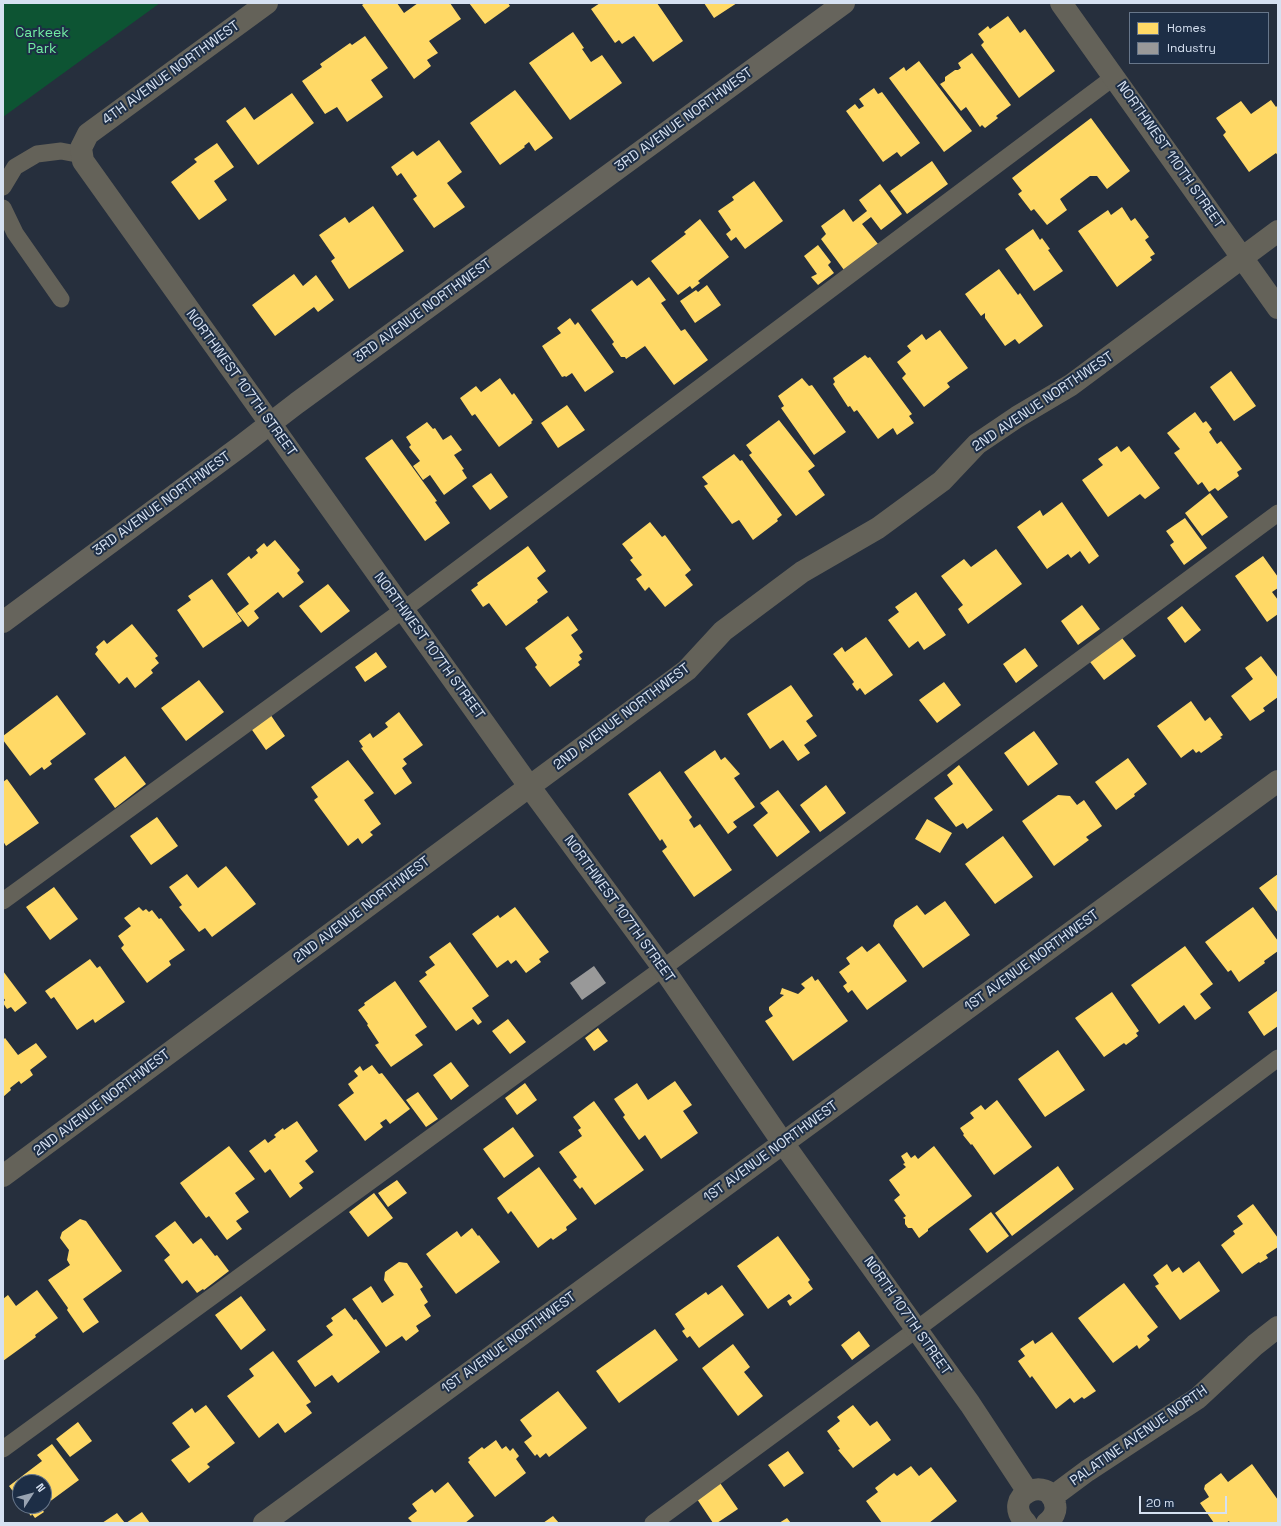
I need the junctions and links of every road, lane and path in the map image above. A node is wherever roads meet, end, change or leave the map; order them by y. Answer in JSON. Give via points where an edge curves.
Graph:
{"nodes":[{"id":1,"x":267,"y":3,"type":"edge"},
{"id":2,"x":844,"y":3,"type":"edge"},
{"id":3,"x":1061,"y":3,"type":"edge"},
{"id":4,"x":1114,"y":77,"type":"junction"},
{"id":5,"x":81,"y":151,"type":"junction"},
{"id":6,"x":3,"y":187,"type":"edge"},
{"id":7,"x":3,"y":208,"type":"edge"},
{"id":8,"x":1278,"y":231,"type":"edge"},
{"id":9,"x":1243,"y":258,"type":"junction"},
{"id":10,"x":61,"y":299,"type":"dead end"},
{"id":11,"x":1278,"y":308,"type":"edge"},
{"id":12,"x":271,"y":423,"type":"junction"},
{"id":13,"x":1278,"y":513,"type":"edge"},
{"id":14,"x":402,"y":610,"type":"junction"},
{"id":15,"x":3,"y":622,"type":"edge"},
{"id":16,"x":1278,"y":781,"type":"edge"},
{"id":17,"x":529,"y":786,"type":"junction"},
{"id":18,"x":3,"y":901,"type":"edge"},
{"id":19,"x":663,"y":968,"type":"junction"},
{"id":20,"x":1278,"y":1058,"type":"edge"},
{"id":21,"x":783,"y":1143,"type":"junction"},
{"id":22,"x":3,"y":1176,"type":"edge"},
{"id":23,"x":1278,"y":1327,"type":"edge"},
{"id":24,"x":917,"y":1329,"type":"junction"},
{"id":25,"x":3,"y":1449,"type":"edge"},
{"id":26,"x":1028,"y":1492,"type":"junction"},
{"id":27,"x":1052,"y":1496,"type":"junction"},
{"id":28,"x":1020,"y":1521,"type":"edge"},
{"id":29,"x":264,"y":1523,"type":"edge"},
{"id":30,"x":653,"y":1523,"type":"edge"},
{"id":31,"x":1048,"y":1523,"type":"edge"}],
"edges":[{"from":1,"to":5,"type":"street","name":"4TH AVENUE NORTHWEST","via":[[88,134]]},
{"from":2,"to":12,"type":"street","name":"3RD AVENUE NORTHWEST"},
{"from":3,"to":4,"type":"street","name":"NORTHWEST 110TH STREET"},
{"from":4,"to":9,"type":"street","name":"NORTHWEST 110TH STREET"},
{"from":4,"to":14,"type":"lane"},
{"from":5,"to":6,"type":"lane","via":[[37,154],[15,167]]},
{"from":5,"to":12,"type":"street","name":"NORTHWEST 107TH STREET","via":[[83,161]]},
{"from":7,"to":10,"type":"lane","via":[[15,233]]},
{"from":8,"to":9,"type":"street","name":"2ND AVENUE NORTHWEST"},
{"from":9,"to":11,"type":"street","name":"NORTHWEST 110TH STREET"},
{"from":9,"to":17,"type":"street","name":"2ND AVENUE NORTHWEST","via":[[1071,385],[1016,417],[977,444],[942,481],[878,528],[802,572],[723,631],[687,670]]},
{"from":12,"to":14,"type":"street","name":"NORTHWEST 107TH STREET"},
{"from":12,"to":15,"type":"street","name":"3RD AVENUE NORTHWEST"},
{"from":13,"to":19,"type":"lane"},
{"from":14,"to":17,"type":"street","name":"NORTHWEST 107TH STREET"},
{"from":14,"to":18,"type":"lane"},
{"from":16,"to":21,"type":"street","name":"1ST AVENUE NORTHWEST"},
{"from":17,"to":19,"type":"street","name":"NORTHWEST 107TH STREET"},
{"from":17,"to":22,"type":"street","name":"2ND AVENUE NORTHWEST"},
{"from":19,"to":21,"type":"street","name":"NORTHWEST 107TH STREET"},
{"from":19,"to":25,"type":"lane"},
{"from":20,"to":24,"type":"lane"},
{"from":21,"to":24,"type":"street","name":"NORTH 107TH STREET"},
{"from":21,"to":29,"type":"street","name":"1ST AVENUE NORTHWEST"},
{"from":23,"to":27,"type":"street","name":"PALATINE AVENUE NORTH","via":[[1198,1398],[1087,1470]]},
{"from":24,"to":26,"type":"street","name":"NORTH 107TH STREET"},
{"from":24,"to":30,"type":"lane"},
{"from":26,"to":27,"type":"street","via":[[1042,1489]]},
{"from":26,"to":28,"type":"street","via":[[1019,1502]]},
{"from":27,"to":31,"type":"street","via":[[1056,1509]]}]}
